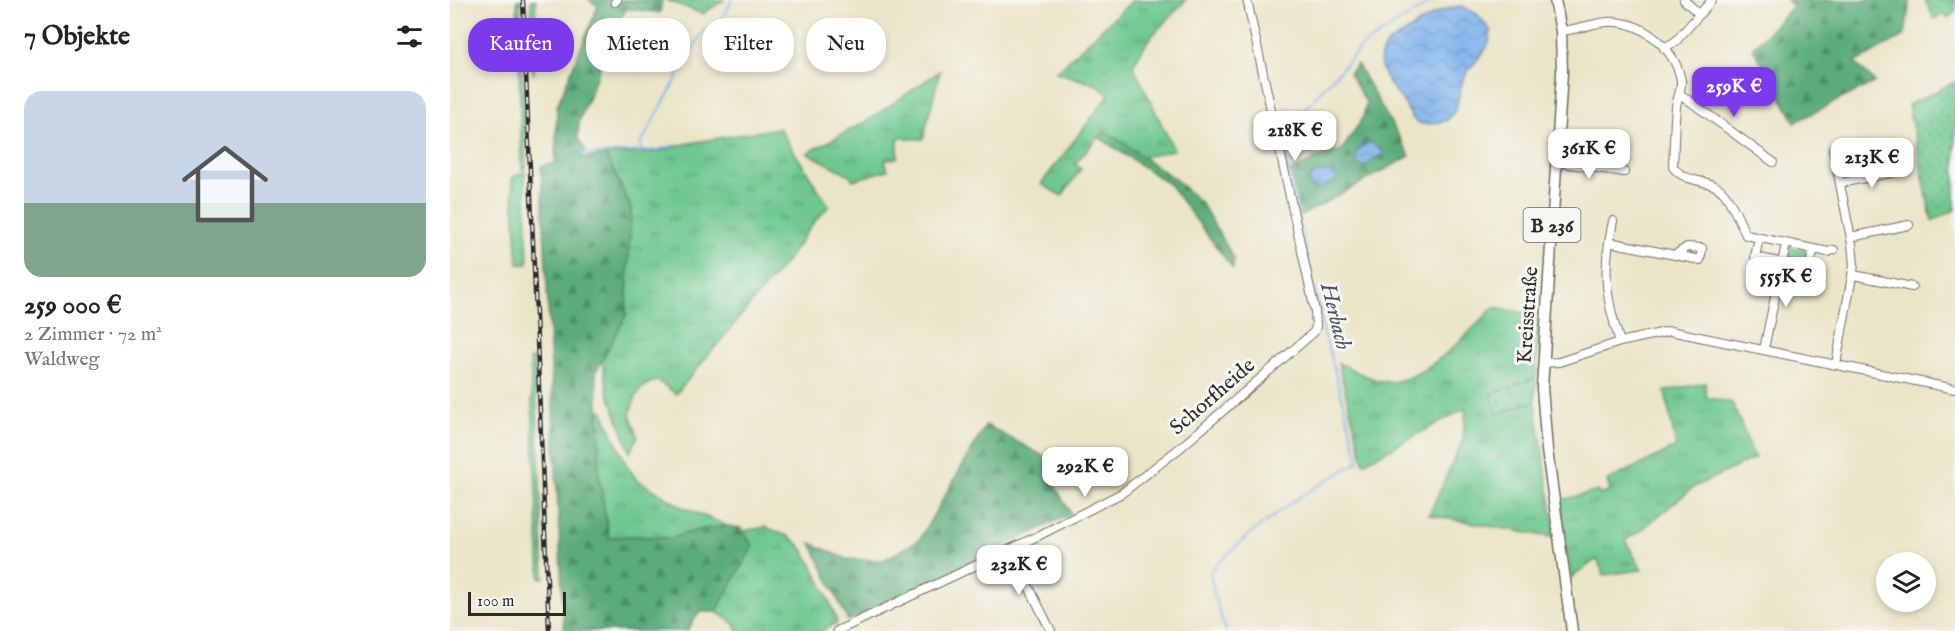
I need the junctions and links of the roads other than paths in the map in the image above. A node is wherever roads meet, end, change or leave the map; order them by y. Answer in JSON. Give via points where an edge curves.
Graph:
{"nodes":[{"id":1,"x":1247,"y":0,"type":"edge"},
{"id":2,"x":1555,"y":0,"type":"edge"},
{"id":3,"x":1684,"y":0,"type":"edge"},
{"id":4,"x":1712,"y":0,"type":"edge"},
{"id":5,"x":1699,"y":14,"type":"junction"},
{"id":6,"x":1561,"y":31,"type":"junction"},
{"id":7,"x":1664,"y":48,"type":"junction"},
{"id":8,"x":1680,"y":94,"type":"junction"},
{"id":9,"x":1833,"y":149,"type":"dead end"},
{"id":10,"x":1556,"y":162,"type":"junction"},
{"id":11,"x":1773,"y":162,"type":"dead end"},
{"id":12,"x":1900,"y":171,"type":"dead end"},
{"id":13,"x":1624,"y":172,"type":"dead end"},
{"id":14,"x":1840,"y":183,"type":"junction"},
{"id":15,"x":1613,"y":221,"type":"dead end"},
{"id":16,"x":1909,"y":225,"type":"dead end"},
{"id":17,"x":1851,"y":237,"type":"junction"},
{"id":18,"x":1759,"y":238,"type":"junction"},
{"id":19,"x":1609,"y":242,"type":"junction"},
{"id":20,"x":1786,"y":244,"type":"junction"},
{"id":21,"x":1814,"y":249,"type":"junction"},
{"id":22,"x":1834,"y":250,"type":"dead end"},
{"id":23,"x":1675,"y":255,"type":"dead end"},
{"id":24,"x":1782,"y":263,"type":"junction"},
{"id":25,"x":1854,"y":275,"type":"junction"},
{"id":26,"x":1912,"y":287,"type":"dead end"},
{"id":27,"x":1620,"y":342,"type":"junction"},
{"id":28,"x":1764,"y":349,"type":"junction"},
{"id":29,"x":1543,"y":363,"type":"junction"},
{"id":30,"x":1836,"y":364,"type":"junction"},
{"id":31,"x":1955,"y":389,"type":"edge"},
{"id":32,"x":1010,"y":549,"type":"junction"},
{"id":33,"x":837,"y":631,"type":"edge"},
{"id":34,"x":1051,"y":631,"type":"edge"},
{"id":35,"x":1572,"y":631,"type":"edge"}],
"edges":[{"from":1,"to":32,"type":"street","name":"Schorfheide","via":[[1316,327],[1308,339],[1122,493]]},
{"from":2,"to":6,"type":"main road","name":"Kreisstraße","number":"B 236"},
{"from":3,"to":5,"type":"street"},
{"from":4,"to":5,"type":"street"},
{"from":5,"to":7,"type":"street","via":[[1676,41]]},
{"from":6,"to":7,"type":"street","via":[[1614,21],[1648,32]]},
{"from":6,"to":10,"type":"main road","name":"Kreisstraße","number":"B 236"},
{"from":7,"to":8,"type":"street","via":[[1677,69]]},
{"from":8,"to":11,"type":"street"},
{"from":8,"to":18,"type":"street","via":[[1676,104],[1673,168],[1680,176],[1723,192],[1746,235]]},
{"from":9,"to":14,"type":"street"},
{"from":10,"to":13,"type":"street"},
{"from":10,"to":29,"type":"main road","name":"Kreisstraße","number":"B 236"},
{"from":12,"to":14,"type":"street"},
{"from":14,"to":17,"type":"street"},
{"from":15,"to":19,"type":"street"},
{"from":16,"to":17,"type":"street"},
{"from":17,"to":25,"type":"street"},
{"from":18,"to":20,"type":"street"},
{"from":18,"to":24,"type":"street","via":[[1755,257]]},
{"from":19,"to":23,"type":"street"},
{"from":19,"to":27,"type":"street","via":[[1606,292]]},
{"from":20,"to":21,"type":"street"},
{"from":20,"to":24,"type":"street"},
{"from":21,"to":22,"type":"street"},
{"from":21,"to":24,"type":"street","via":[[1809,268]]},
{"from":24,"to":28,"type":"street"},
{"from":25,"to":26,"type":"street"},
{"from":25,"to":30,"type":"street"},
{"from":27,"to":28,"type":"street","via":[[1670,331]]},
{"from":27,"to":29,"type":"street","via":[[1559,362]]},
{"from":28,"to":30,"type":"street"},
{"from":29,"to":35,"type":"main road","name":"Kreisstraße","number":"B 236","via":[[1545,426]]},
{"from":30,"to":31,"type":"street"},
{"from":32,"to":33,"type":"street","name":"Schorfheide"},
{"from":32,"to":34,"type":"street"}]}
